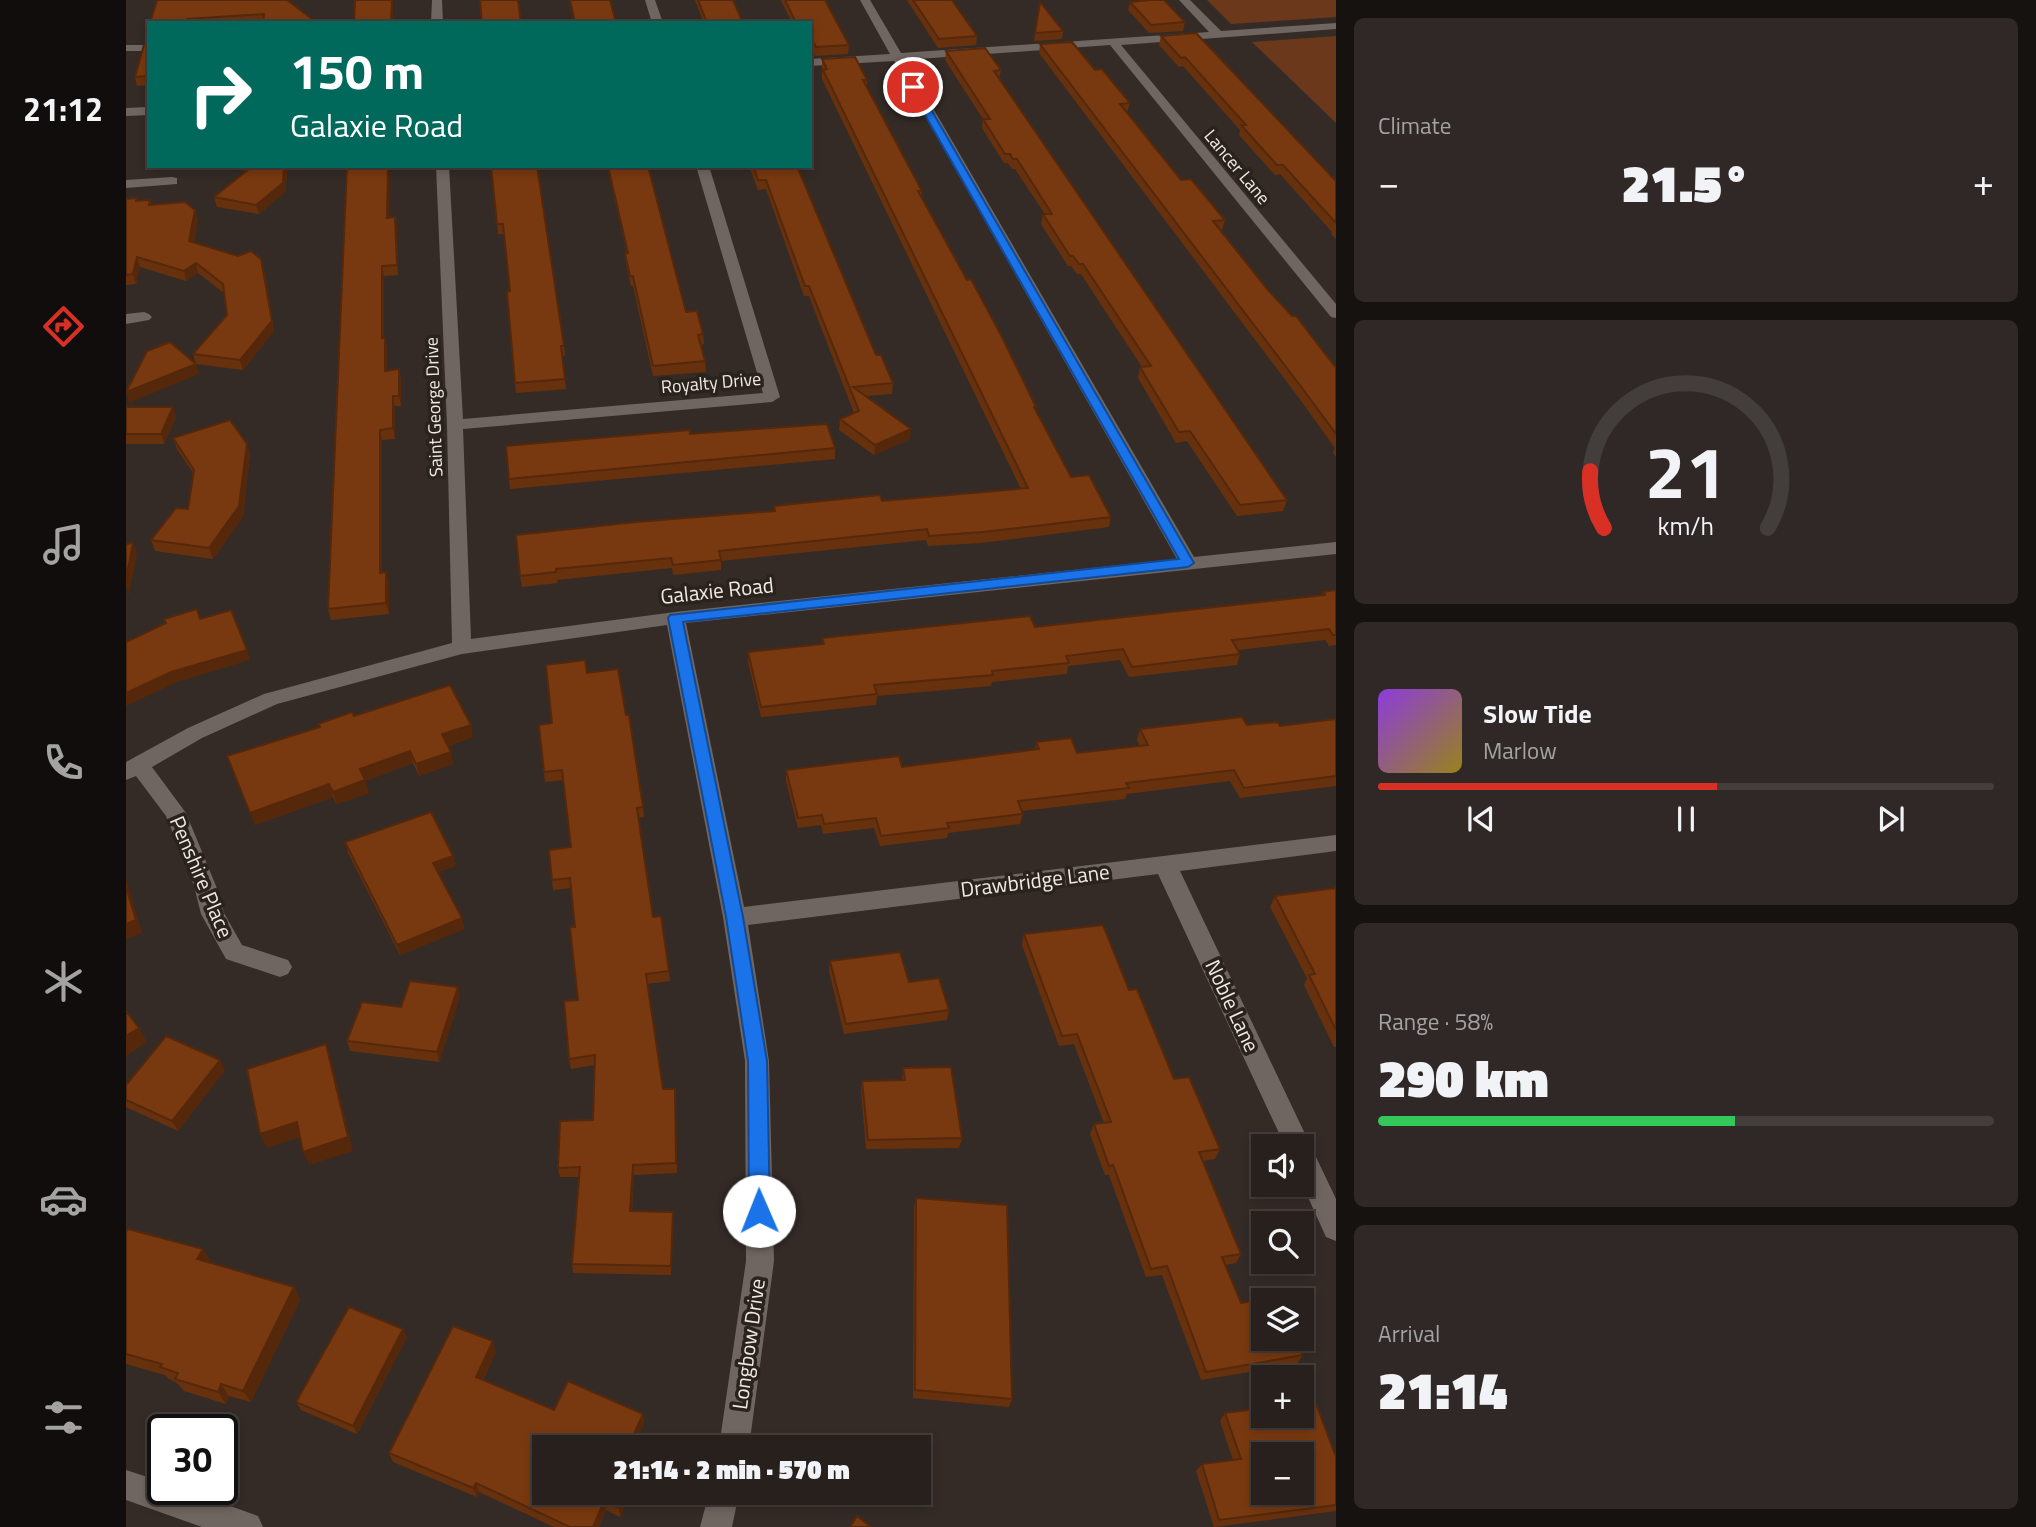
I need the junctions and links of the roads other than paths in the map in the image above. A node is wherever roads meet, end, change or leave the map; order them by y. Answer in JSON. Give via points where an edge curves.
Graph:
{"nodes":[{"id":1,"x":437,"y":0,"type":"edge"},
{"id":2,"x":650,"y":0,"type":"edge"},
{"id":3,"x":865,"y":0,"type":"edge"},
{"id":4,"x":1184,"y":0,"type":"edge"},
{"id":5,"x":437,"y":21,"type":"edge"},
{"id":6,"x":657,"y":21,"type":"edge"},
{"id":7,"x":1336,"y":26,"type":"edge"},
{"id":8,"x":1218,"y":34,"type":"junction"},
{"id":9,"x":1112,"y":41,"type":"junction"},
{"id":10,"x":126,"y":48,"type":"edge"},
{"id":11,"x":147,"y":48,"type":"edge"},
{"id":12,"x":896,"y":57,"type":"junction"},
{"id":13,"x":812,"y":63,"type":"edge"},
{"id":14,"x":147,"y":111,"type":"edge"},
{"id":15,"x":126,"y":112,"type":"edge"},
{"id":16,"x":442,"y":168,"type":"edge"},
{"id":17,"x":703,"y":168,"type":"edge"},
{"id":18,"x":172,"y":181,"type":"dead end"},
{"id":19,"x":126,"y":184,"type":"edge"},
{"id":20,"x":1336,"y":314,"type":"edge"},
{"id":21,"x":144,"y":317,"type":"dead end"},
{"id":22,"x":126,"y":319,"type":"edge"},
{"id":23,"x":455,"y":425,"type":"junction"},
{"id":24,"x":1336,"y":548,"type":"edge"},
{"id":25,"x":1188,"y":563,"type":"junction"},
{"id":26,"x":675,"y":618,"type":"junction"},
{"id":27,"x":462,"y":646,"type":"junction"},
{"id":28,"x":132,"y":768,"type":"edge"},
{"id":29,"x":1336,"y":844,"type":"edge"},
{"id":30,"x":1166,"y":866,"type":"junction"},
{"id":31,"x":735,"y":917,"type":"junction"},
{"id":32,"x":280,"y":967,"type":"dead end"},
{"id":33,"x":1292,"y":1134,"type":"edge"},
{"id":34,"x":1314,"y":1181,"type":"edge"},
{"id":35,"x":1336,"y":1228,"type":"edge"},
{"id":36,"x":736,"y":1435,"type":"edge"},
{"id":37,"x":126,"y":1485,"type":"edge"},
{"id":38,"x":721,"y":1505,"type":"edge"},
{"id":39,"x":247,"y":1527,"type":"edge"},
{"id":40,"x":716,"y":1527,"type":"edge"}],
"edges":[{"from":1,"to":5,"type":"street"},
{"from":2,"to":6,"type":"street"},
{"from":3,"to":12,"type":"street"},
{"from":4,"to":8,"type":"street"},
{"from":7,"to":8,"type":"street"},
{"from":8,"to":9,"type":"street"},
{"from":9,"to":12,"type":"street"},
{"from":9,"to":20,"type":"street","name":"Lancer Lane"},
{"from":10,"to":11,"type":"street"},
{"from":12,"to":13,"type":"street"},
{"from":12,"to":25,"type":"street"},
{"from":14,"to":15,"type":"street"},
{"from":16,"to":23,"type":"street","name":"Saint George Drive"},
{"from":17,"to":23,"type":"street","name":"Royalty Drive","via":[[772,397]]},
{"from":18,"to":19,"type":"street"},
{"from":21,"to":22,"type":"street"},
{"from":23,"to":27,"type":"street","name":"Saint George Drive"},
{"from":24,"to":25,"type":"street","name":"Galaxie Road"},
{"from":25,"to":26,"type":"street","name":"Galaxie Road"},
{"from":26,"to":27,"type":"street","name":"Galaxie Road"},
{"from":26,"to":31,"type":"street","name":"Longbow Drive"},
{"from":27,"to":28,"type":"street","name":"Galaxie Road","via":[[271,699]]},
{"from":28,"to":32,"type":"street","name":"Penshire Place","via":[[175,813],[213,914],[234,952]]},
{"from":29,"to":30,"type":"street","name":"Drawbridge Lane"},
{"from":30,"to":31,"type":"street","name":"Drawbridge Lane"},
{"from":30,"to":33,"type":"street","name":"Noble Lane"},
{"from":31,"to":36,"type":"street","name":"Longbow Drive","via":[[757,1061],[760,1261]]},
{"from":34,"to":35,"type":"street"},
{"from":37,"to":39,"type":"street"},
{"from":38,"to":40,"type":"street"}]}
